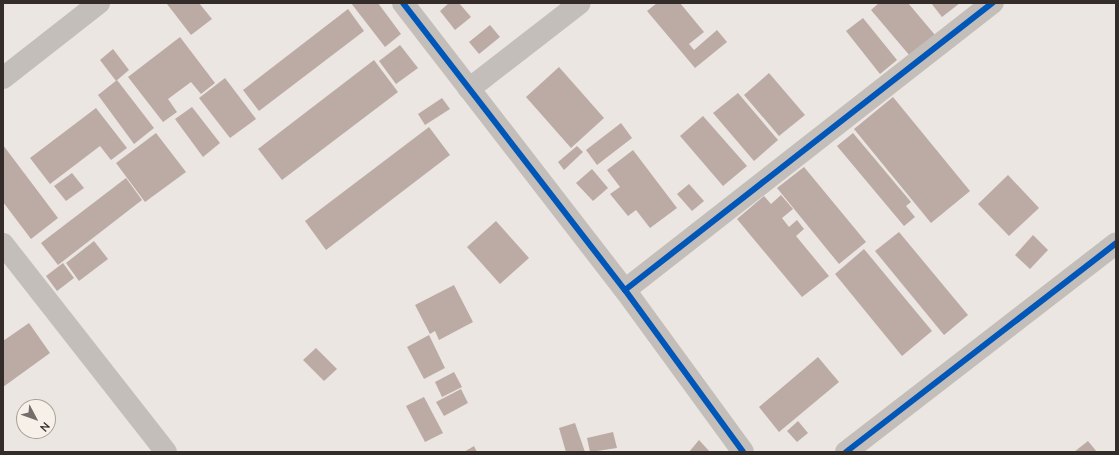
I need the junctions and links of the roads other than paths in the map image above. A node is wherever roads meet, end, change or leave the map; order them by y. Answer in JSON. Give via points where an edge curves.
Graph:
{"nodes":[{"id":1,"x":99,"y":3,"type":"edge"},
{"id":2,"x":403,"y":3,"type":"edge"},
{"id":3,"x":580,"y":3,"type":"edge"},
{"id":4,"x":993,"y":3,"type":"edge"},
{"id":5,"x":3,"y":78,"type":"edge"},
{"id":6,"x":470,"y":89,"type":"junction"},
{"id":7,"x":1116,"y":243,"type":"edge"},
{"id":8,"x":3,"y":244,"type":"edge"},
{"id":9,"x":625,"y":290,"type":"junction"},
{"id":10,"x":166,"y":452,"type":"edge"},
{"id":11,"x":743,"y":452,"type":"edge"},
{"id":12,"x":846,"y":452,"type":"edge"}],
"edges":[{"from":1,"to":5,"type":"street"},
{"from":2,"to":6,"type":"street"},
{"from":3,"to":6,"type":"street"},
{"from":4,"to":9,"type":"street"},
{"from":6,"to":9,"type":"street"},
{"from":7,"to":12,"type":"street"},
{"from":8,"to":10,"type":"street"},
{"from":9,"to":11,"type":"street"}]}
